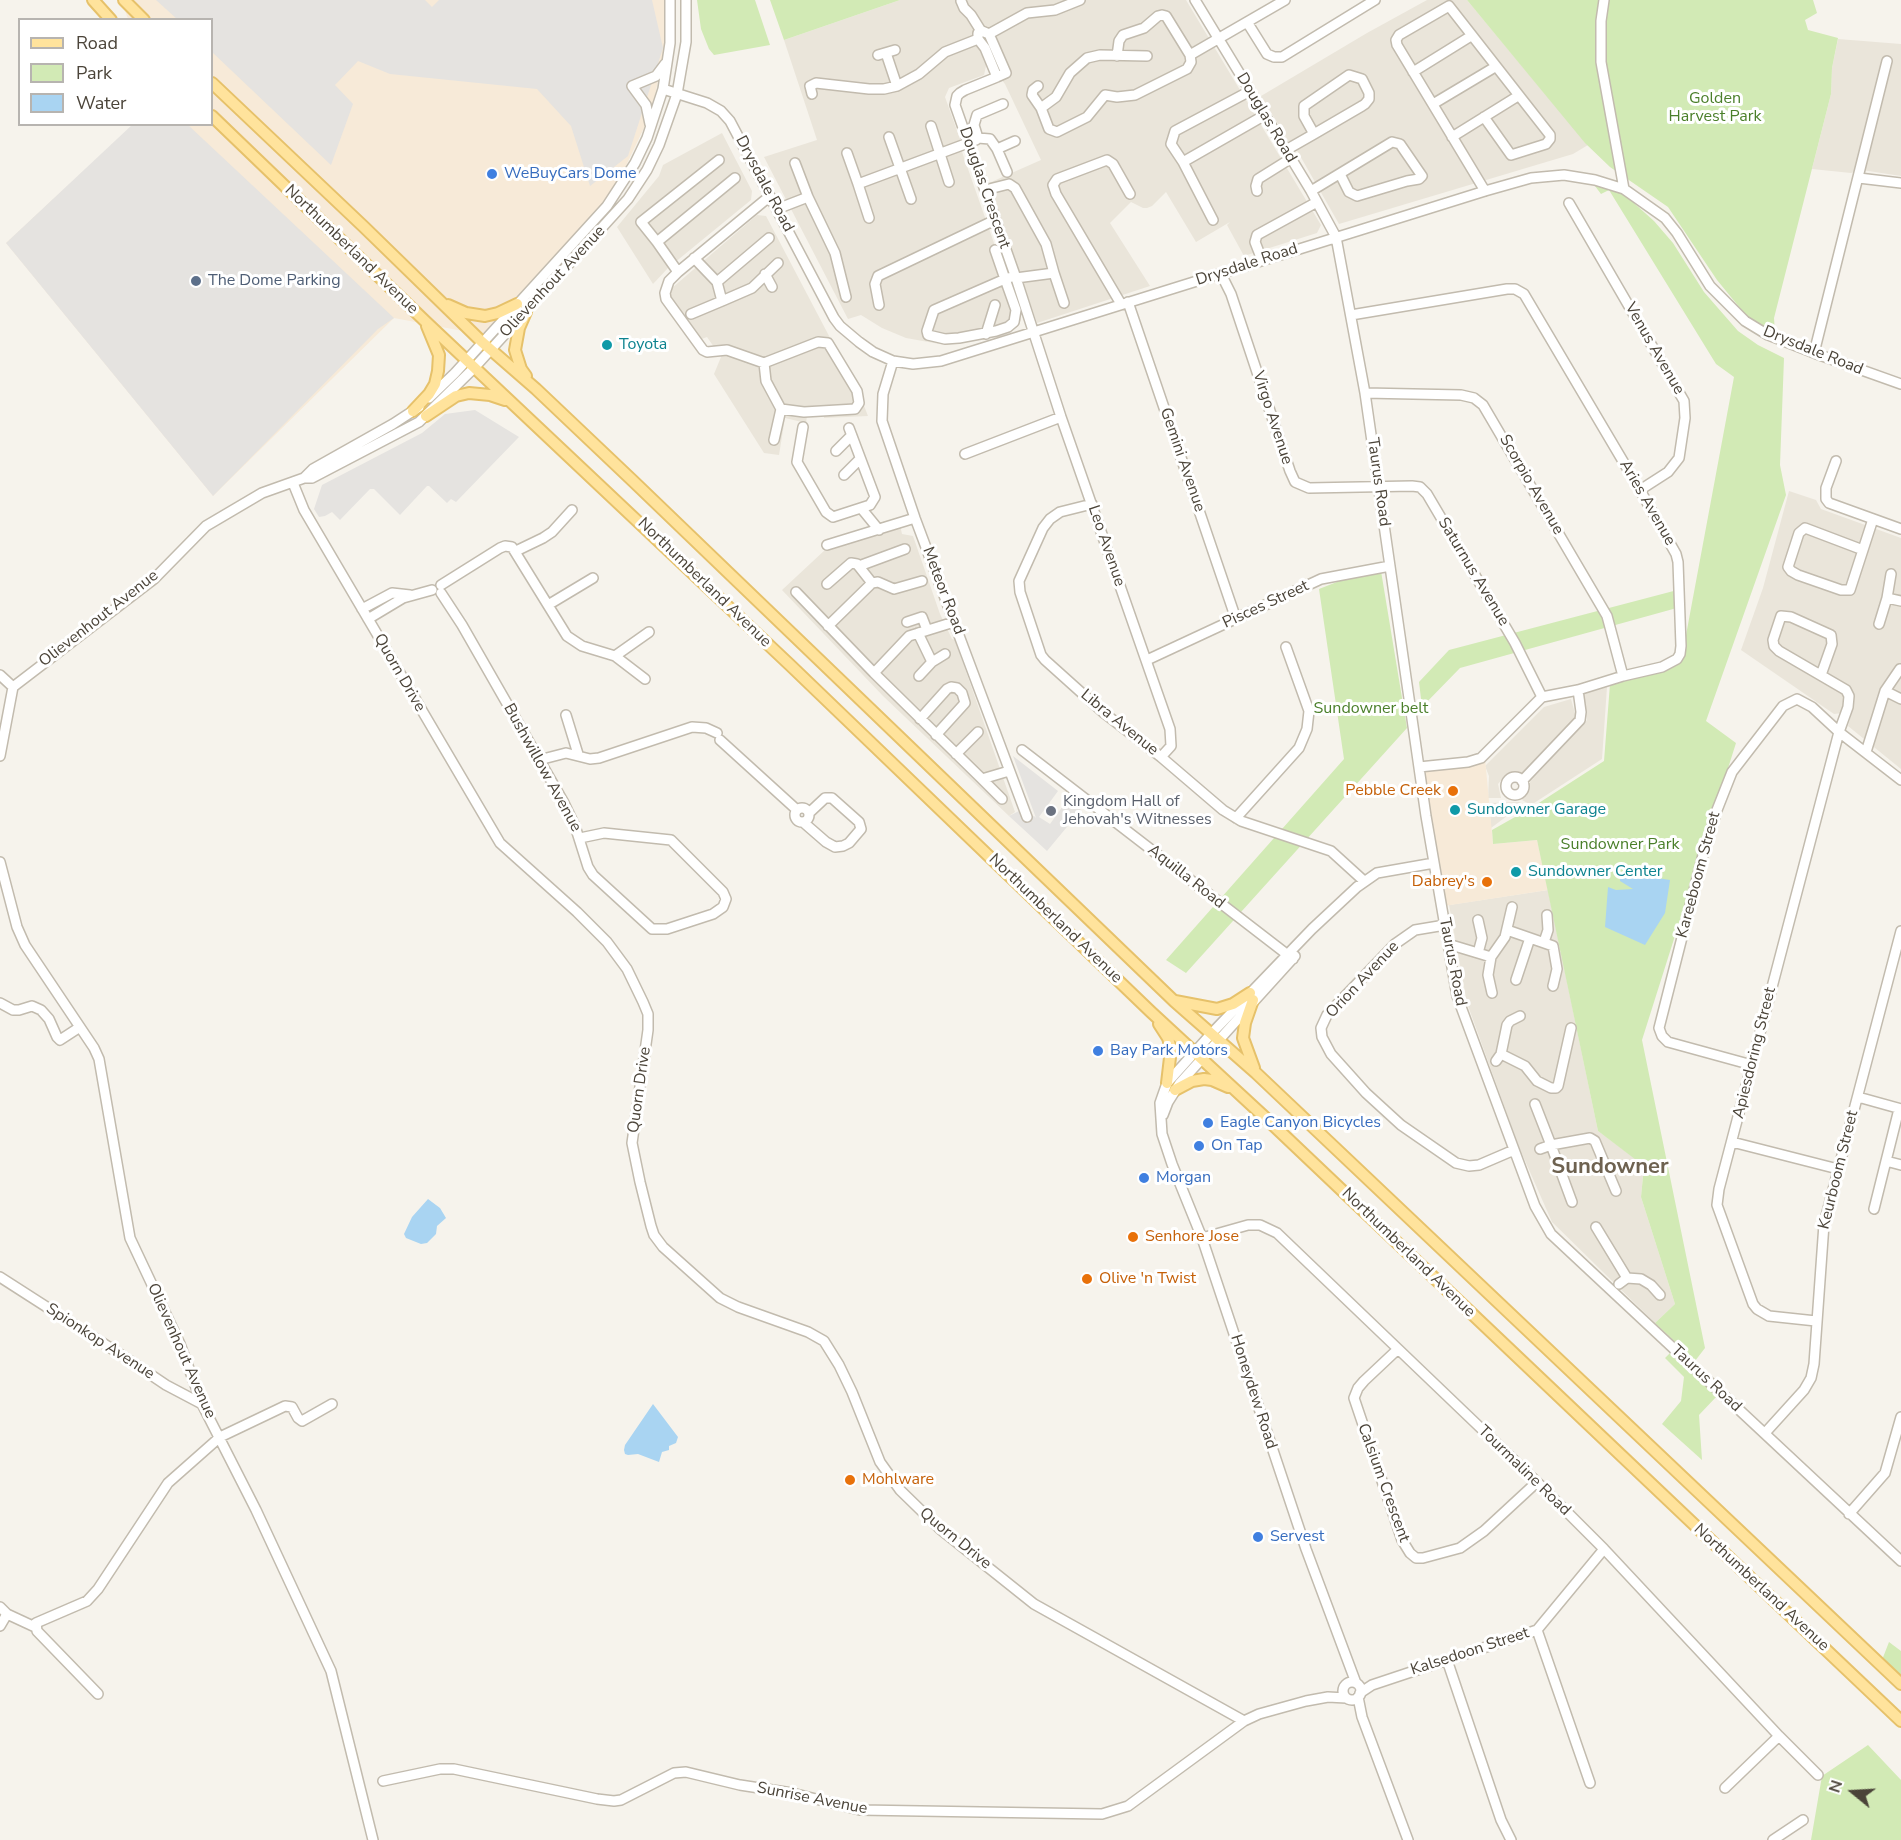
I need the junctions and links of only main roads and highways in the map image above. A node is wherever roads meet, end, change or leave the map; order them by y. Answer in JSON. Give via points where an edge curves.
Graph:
{"nodes":[{"id":1,"x":93,"y":0,"type":"edge"},
{"id":2,"x":124,"y":0,"type":"edge"},
{"id":3,"x":109,"y":18,"type":"edge"},
{"id":4,"x":142,"y":18,"type":"edge"},
{"id":5,"x":213,"y":84,"type":"edge"},
{"id":6,"x":213,"y":117,"type":"edge"},
{"id":7,"x":440,"y":301,"type":"junction"},
{"id":8,"x":426,"y":322,"type":"junction"},
{"id":9,"x":536,"y":389,"type":"junction"},
{"id":10,"x":511,"y":402,"type":"junction"},
{"id":11,"x":413,"y":411,"type":"road end"},
{"id":12,"x":426,"y":416,"type":"road end"},
{"id":13,"x":1174,"y":1001,"type":"junction"},
{"id":14,"x":1151,"y":1012,"type":"junction"},
{"id":15,"x":1256,"y":1072,"type":"junction"},
{"id":16,"x":1239,"y":1092,"type":"junction"},
{"id":17,"x":1901,"y":1684,"type":"edge"},
{"id":18,"x":1901,"y":1721,"type":"edge"}],
"edges":[{"from":1,"to":3,"type":"main road"},
{"from":2,"to":4,"type":"main road"},
{"from":5,"to":7,"type":"main road","name":"Northumberland Avenue"},
{"from":6,"to":8,"type":"main road","name":"Northumberland Avenue"},
{"from":7,"to":9,"type":"main road","name":"Northumberland Avenue"},
{"from":7,"to":9,"type":"main road","via":[[476,315],[521,308],[515,350],[520,369]]},
{"from":8,"to":10,"type":"main road","name":"Northumberland Avenue"},
{"from":8,"to":11,"type":"main road","via":[[439,355],[438,371],[429,394]]},
{"from":9,"to":13,"type":"main road","name":"Northumberland Avenue"},
{"from":10,"to":12,"type":"main road","via":[[469,393],[456,396]]},
{"from":10,"to":14,"type":"main road","name":"Northumberland Avenue"},
{"from":13,"to":15,"type":"main road","name":"Northumberland Avenue"},
{"from":13,"to":15,"type":"main road","via":[[1217,1009],[1252,997],[1243,1038]]},
{"from":14,"to":16,"type":"main road","name":"Northumberland Avenue"},
{"from":14,"to":16,"type":"main road","via":[[1171,1049],[1171,1087],[1204,1079]]},
{"from":15,"to":17,"type":"main road","name":"Northumberland Avenue"},
{"from":16,"to":18,"type":"main road","name":"Northumberland Avenue"}]}
